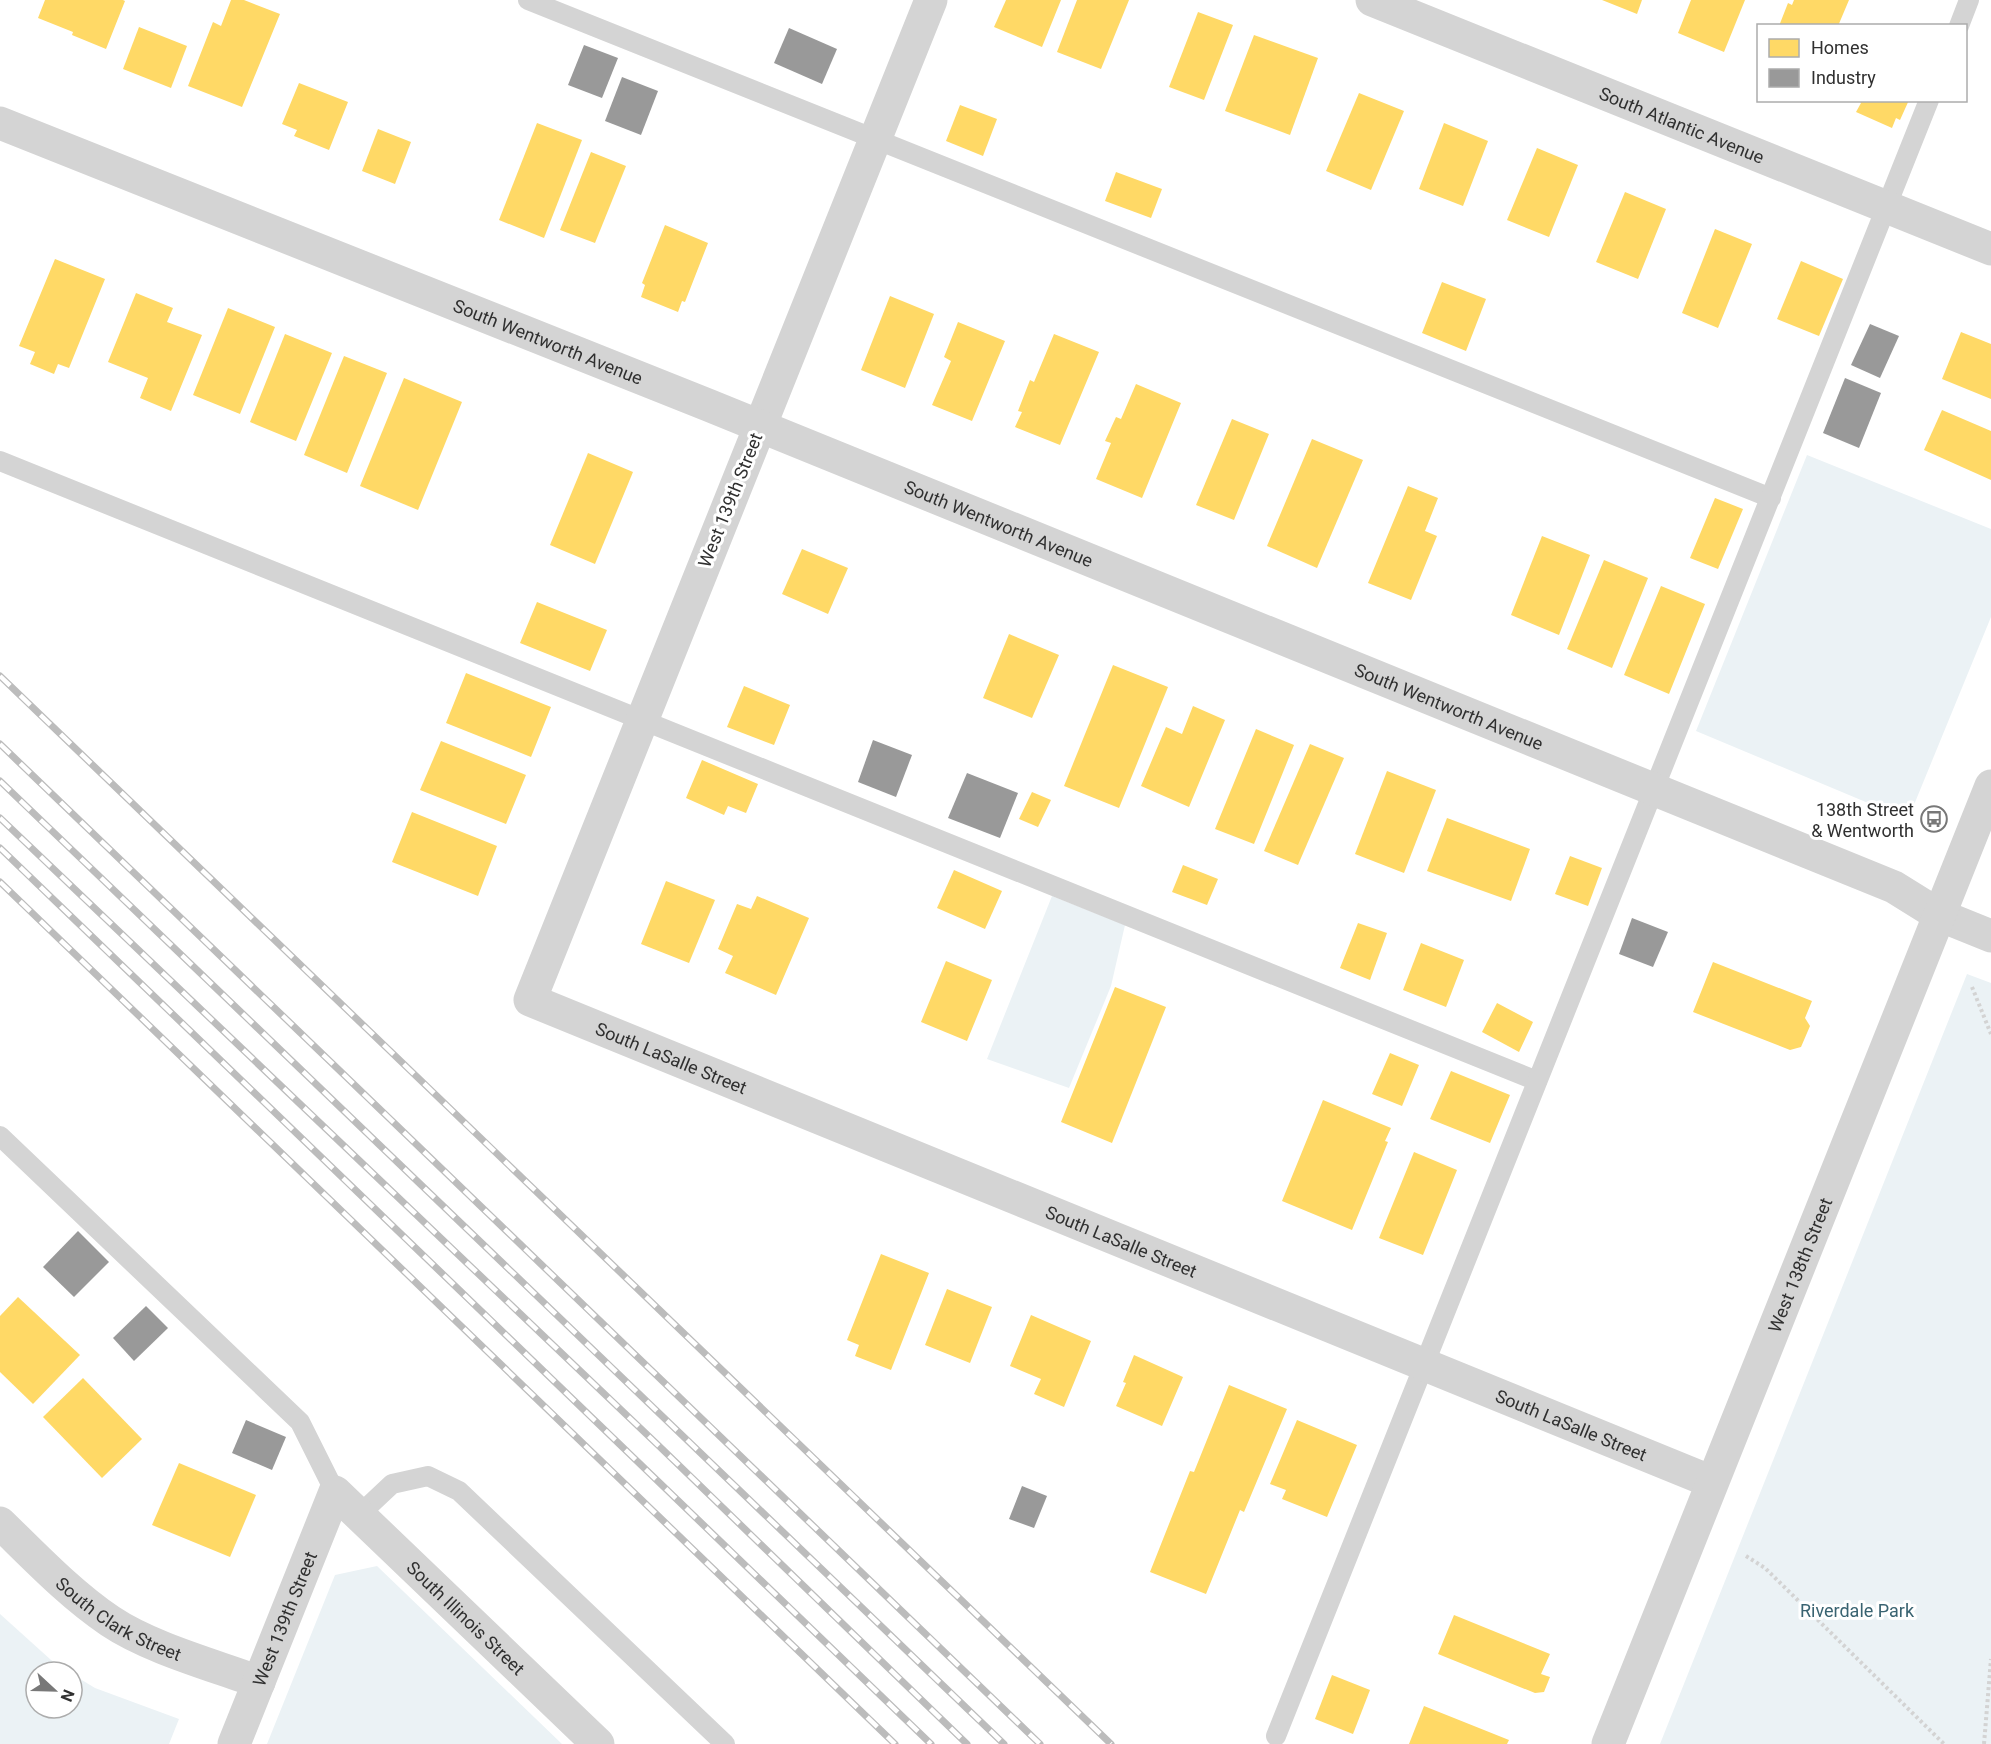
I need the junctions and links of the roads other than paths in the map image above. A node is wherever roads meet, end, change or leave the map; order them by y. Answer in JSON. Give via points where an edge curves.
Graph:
{"nodes":[{"id":1,"x":528,"y":0,"type":"edge"},
{"id":2,"x":931,"y":0,"type":"edge"},
{"id":3,"x":1372,"y":0,"type":"edge"},
{"id":4,"x":1969,"y":0,"type":"edge"},
{"id":5,"x":1960,"y":24,"type":"edge"},
{"id":6,"x":1928,"y":102,"type":"edge"},
{"id":7,"x":0,"y":123,"type":"edge"},
{"id":8,"x":875,"y":139,"type":"junction"},
{"id":9,"x":1886,"y":207,"type":"junction"},
{"id":10,"x":1991,"y":249,"type":"edge"},
{"id":11,"x":760,"y":426,"type":"junction"},
{"id":12,"x":0,"y":461,"type":"edge"},
{"id":13,"x":1770,"y":498,"type":"junction"},
{"id":14,"x":642,"y":720,"type":"junction"},
{"id":15,"x":1991,"y":786,"type":"edge"},
{"id":16,"x":1654,"y":790,"type":"junction"},
{"id":17,"x":1940,"y":915,"type":"junction"},
{"id":18,"x":1991,"y":936,"type":"edge"},
{"id":19,"x":530,"y":1000,"type":"joint"},
{"id":20,"x":1537,"y":1081,"type":"junction"},
{"id":21,"x":0,"y":1136,"type":"edge"},
{"id":22,"x":1424,"y":1364,"type":"junction"},
{"id":23,"x":1712,"y":1482,"type":"junction"},
{"id":24,"x":335,"y":1492,"type":"junction"},
{"id":25,"x":359,"y":1515,"type":"junction"},
{"id":26,"x":0,"y":1523,"type":"edge"},
{"id":27,"x":259,"y":1682,"type":"junction"},
{"id":28,"x":1276,"y":1736,"type":"dead end"},
{"id":29,"x":234,"y":1744,"type":"edge"},
{"id":30,"x":598,"y":1744,"type":"edge"},
{"id":31,"x":725,"y":1744,"type":"edge"},
{"id":32,"x":1608,"y":1744,"type":"edge"}],
"edges":[{"from":1,"to":8,"type":"lane"},
{"from":2,"to":8,"type":"street","name":"West 139th Street"},
{"from":3,"to":9,"type":"street","name":"South Atlantic Avenue"},
{"from":4,"to":5,"type":"lane"},
{"from":6,"to":9,"type":"lane"},
{"from":7,"to":11,"type":"street","name":"South Wentworth Avenue"},
{"from":8,"to":11,"type":"street","name":"West 139th Street"},
{"from":8,"to":13,"type":"lane"},
{"from":9,"to":10,"type":"street","name":"South Atlantic Avenue"},
{"from":9,"to":13,"type":"lane"},
{"from":11,"to":14,"type":"street","name":"West 139th Street"},
{"from":11,"to":16,"type":"street","name":"South Wentworth Avenue"},
{"from":12,"to":14,"type":"lane"},
{"from":13,"to":16,"type":"lane"},
{"from":14,"to":19,"type":"street","name":"West 139th Street"},
{"from":14,"to":20,"type":"lane"},
{"from":15,"to":17,"type":"street","name":"West 138th Street"},
{"from":16,"to":17,"type":"street","name":"South Wentworth Avenue","via":[[1894,887]]},
{"from":16,"to":20,"type":"lane"},
{"from":17,"to":18,"type":"street","name":"South Wentworth Avenue"},
{"from":17,"to":23,"type":"street","name":"West 138th Street"},
{"from":19,"to":22,"type":"street","name":"South LaSalle Street"},
{"from":20,"to":22,"type":"lane"},
{"from":21,"to":24,"type":"lane","via":[[300,1422]]},
{"from":22,"to":23,"type":"street","name":"South LaSalle Street"},
{"from":22,"to":28,"type":"lane"},
{"from":23,"to":32,"type":"street","name":"West 138th Street"},
{"from":24,"to":25,"type":"street","name":"South Illinois Street"},
{"from":24,"to":27,"type":"street","name":"West 139th Street"},
{"from":25,"to":30,"type":"street","name":"South Illinois Street"},
{"from":25,"to":31,"type":"lane","via":[[392,1484],[428,1476],[459,1491]]},
{"from":26,"to":27,"type":"street","name":"South Clark Street","via":[[111,1622],[145,1640]]},
{"from":27,"to":29,"type":"street","name":"West 139th Street"}]}
